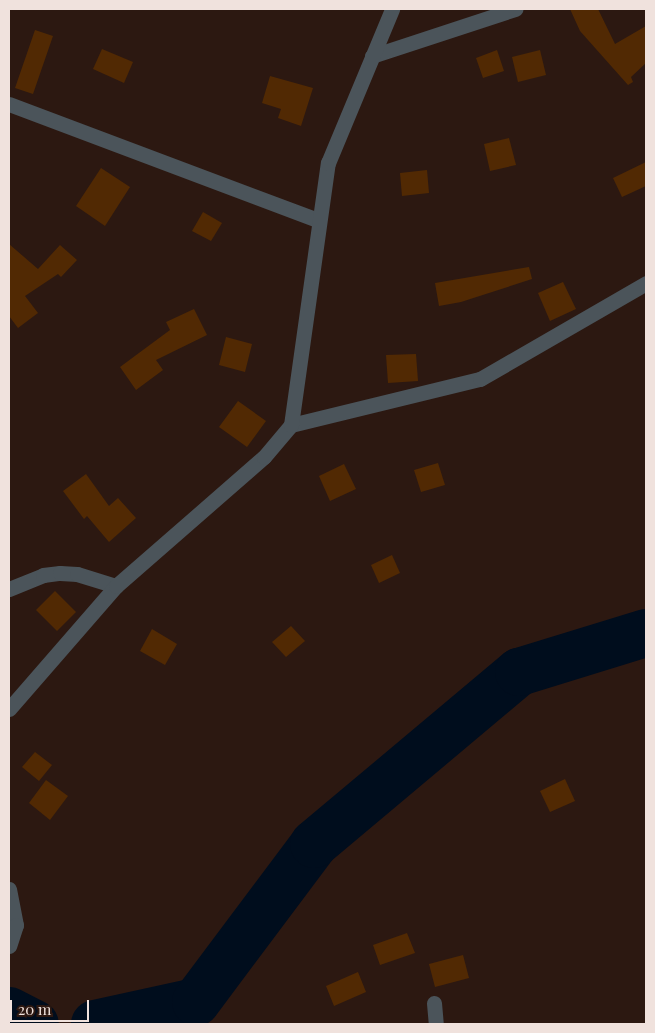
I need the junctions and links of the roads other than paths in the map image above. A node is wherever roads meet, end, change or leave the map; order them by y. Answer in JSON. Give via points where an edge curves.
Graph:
{"nodes":[{"id":1,"x":392,"y":9,"type":"edge"},
{"id":2,"x":515,"y":9,"type":"edge"},
{"id":3,"x":372,"y":56,"type":"junction"},
{"id":4,"x":9,"y":104,"type":"edge"},
{"id":5,"x":318,"y":220,"type":"junction"},
{"id":6,"x":646,"y":283,"type":"edge"},
{"id":7,"x":291,"y":425,"type":"junction"},
{"id":8,"x":116,"y":586,"type":"junction"},
{"id":9,"x":9,"y":589,"type":"edge"},
{"id":10,"x":9,"y":709,"type":"edge"},
{"id":11,"x":9,"y":889,"type":"edge"},
{"id":12,"x":9,"y":946,"type":"edge"},
{"id":13,"x":434,"y":1003,"type":"dead end"},
{"id":14,"x":436,"y":1024,"type":"edge"}],
"edges":[{"from":1,"to":3,"type":"street"},
{"from":2,"to":3,"type":"street"},
{"from":3,"to":5,"type":"street","via":[[328,163]]},
{"from":4,"to":5,"type":"street"},
{"from":5,"to":7,"type":"street"},
{"from":6,"to":7,"type":"street","via":[[480,380]]},
{"from":7,"to":8,"type":"street","via":[[264,457]]},
{"from":8,"to":9,"type":"street","via":[[77,574],[60,573],[43,575]]},
{"from":8,"to":10,"type":"street"},
{"from":11,"to":12,"type":"street","via":[[16,925]]},
{"from":13,"to":14,"type":"street"}]}
